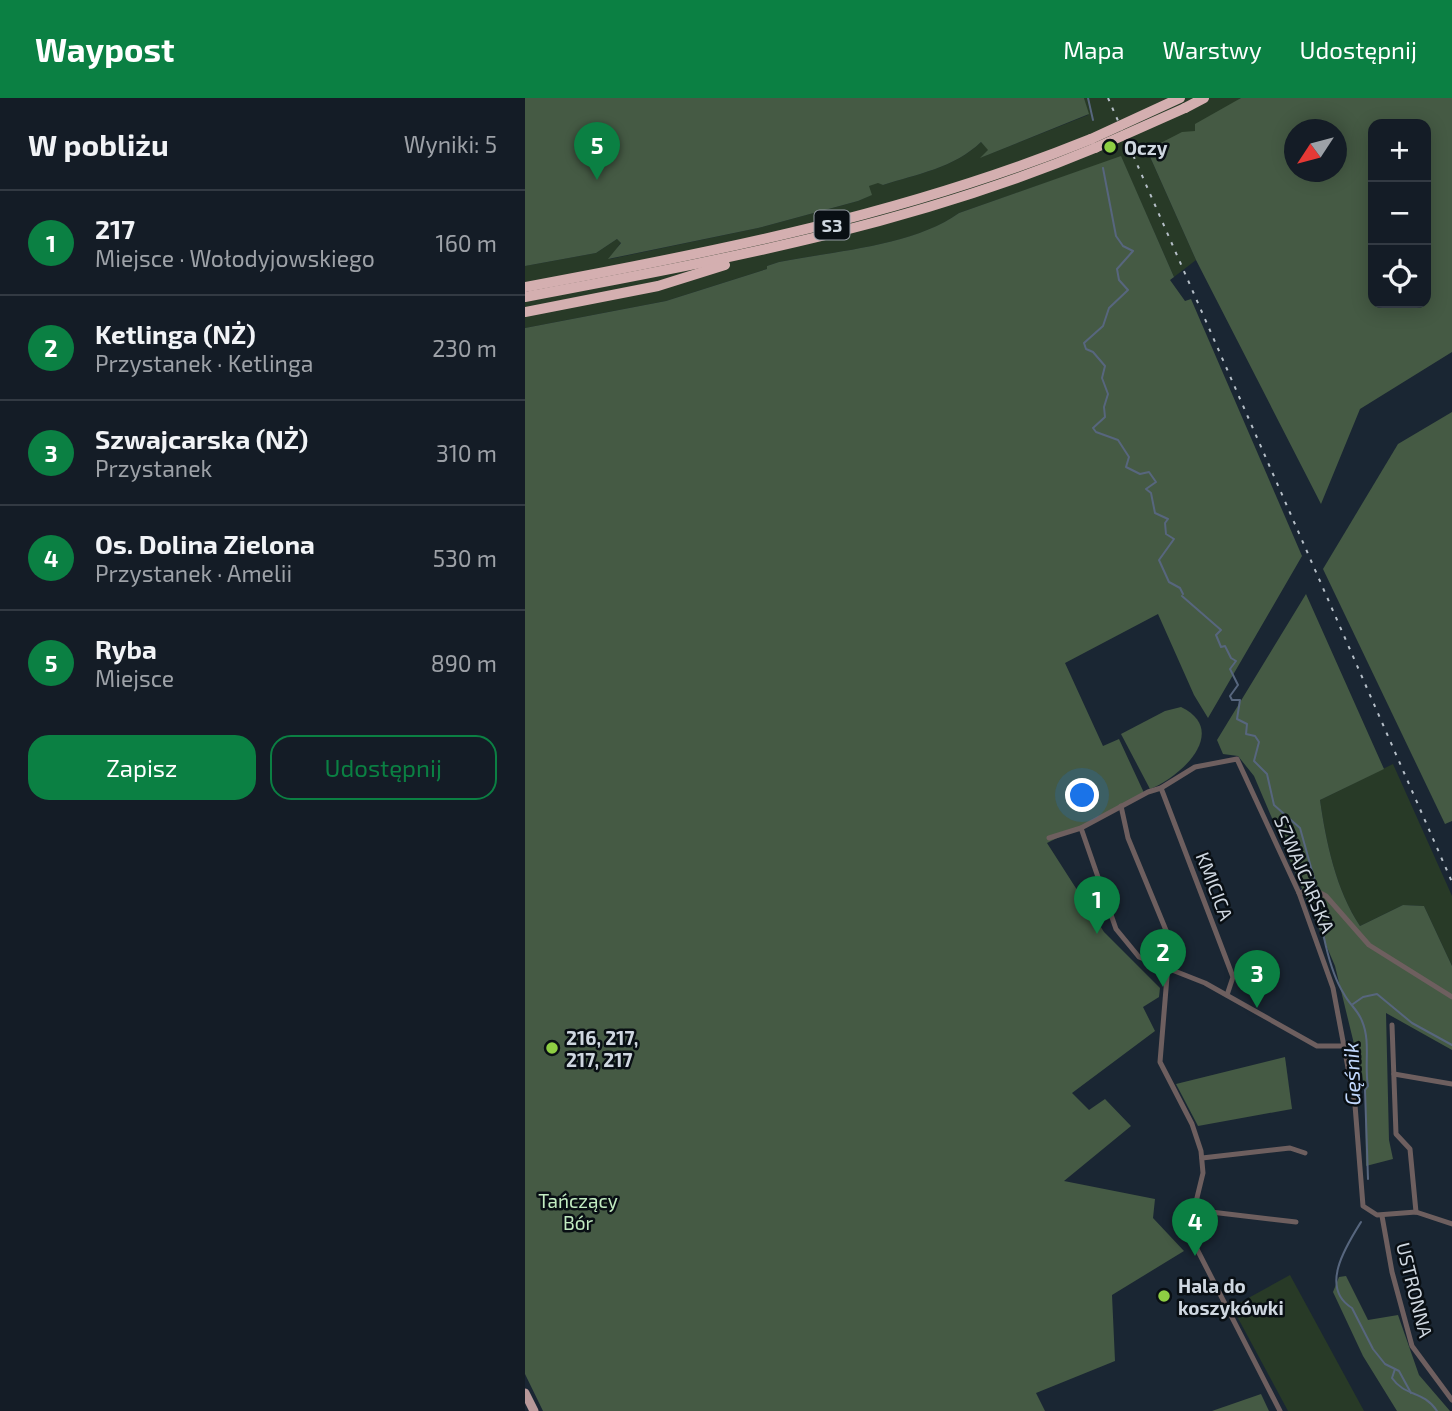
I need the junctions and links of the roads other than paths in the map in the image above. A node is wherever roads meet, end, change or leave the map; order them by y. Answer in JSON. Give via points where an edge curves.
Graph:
{"nodes":[{"id":1,"x":1204,"y":98,"type":"edge"},
{"id":2,"x":1182,"y":101,"type":"edge"},
{"id":3,"x":1093,"y":144,"type":"junction"},
{"id":4,"x":754,"y":254,"type":"junction"},
{"id":5,"x":525,"y":287,"type":"edge"},
{"id":6,"x":525,"y":298,"type":"edge"},
{"id":7,"x":525,"y":312,"type":"edge"},
{"id":8,"x":1161,"y":788,"type":"junction"},
{"id":9,"x":1121,"y":806,"type":"junction"},
{"id":10,"x":1081,"y":828,"type":"junction"},
{"id":11,"x":1049,"y":838,"type":"dead end"},
{"id":12,"x":1299,"y":893,"type":"junction"},
{"id":13,"x":1168,"y":970,"type":"junction"},
{"id":14,"x":1227,"y":995,"type":"junction"},
{"id":15,"x":1452,"y":997,"type":"edge"},
{"id":16,"x":1392,"y":1025,"type":"dead end"},
{"id":17,"x":1344,"y":1046,"type":"junction"},
{"id":18,"x":1394,"y":1074,"type":"junction"},
{"id":19,"x":1452,"y":1084,"type":"edge"},
{"id":20,"x":1305,"y":1153,"type":"dead end"},
{"id":21,"x":1202,"y":1158,"type":"junction"},
{"id":22,"x":1194,"y":1210,"type":"junction"},
{"id":23,"x":1416,"y":1212,"type":"junction"},
{"id":24,"x":1382,"y":1216,"type":"junction"},
{"id":25,"x":1296,"y":1222,"type":"dead end"},
{"id":26,"x":1452,"y":1224,"type":"edge"},
{"id":27,"x":525,"y":1393,"type":"edge"},
{"id":28,"x":1452,"y":1401,"type":"edge"},
{"id":29,"x":534,"y":1411,"type":"edge"},
{"id":30,"x":1280,"y":1411,"type":"edge"}],
"edges":[{"from":1,"to":2,"type":"highway","number":"S3"},
{"from":2,"to":3,"type":"highway","number":"S3","bridge":true},
{"from":3,"to":4,"type":"highway","number":"S3","via":[[944,204]]},
{"from":3,"to":5,"type":"highway","number":"S3","via":[[871,215]]},
{"from":4,"to":6,"type":"highway","number":"S3"},
{"from":4,"to":7,"type":"highway","via":[[658,286]]},
{"from":8,"to":9,"type":"street","name":"SZWAJCARSKA"},
{"from":8,"to":12,"type":"street","name":"SZWAJCARSKA","via":[[1195,767],[1237,759]]},
{"from":8,"to":14,"type":"street","name":"KMICICA","via":[[1233,976]]},
{"from":9,"to":10,"type":"street","name":"SZWAJCARSKA"},
{"from":9,"to":13,"type":"street","via":[[1128,838],[1167,928]]},
{"from":10,"to":11,"type":"street","name":"SZWAJCARSKA"},
{"from":10,"to":13,"type":"street","via":[[1116,929],[1139,957]]},
{"from":12,"to":15,"type":"street","via":[[1313,889],[1326,896],[1369,945]]},
{"from":12,"to":17,"type":"street","name":"SZWAJCARSKA","via":[[1333,988]]},
{"from":13,"to":14,"type":"street"},
{"from":13,"to":21,"type":"street","via":[[1160,1062],[1194,1128]]},
{"from":14,"to":17,"type":"street","via":[[1317,1046]]},
{"from":16,"to":18,"type":"street"},
{"from":17,"to":24,"type":"street","name":"SZWAJCARSKA","via":[[1356,1114],[1364,1208]]},
{"from":18,"to":19,"type":"street"},
{"from":18,"to":23,"type":"street","via":[[1396,1134],[1410,1149]]},
{"from":20,"to":21,"type":"street","via":[[1290,1148]]},
{"from":21,"to":22,"type":"street"},
{"from":22,"to":25,"type":"street"},
{"from":22,"to":30,"type":"street","via":[[1182,1214],[1184,1226]]},
{"from":23,"to":24,"type":"street"},
{"from":23,"to":26,"type":"street"},
{"from":24,"to":28,"type":"street","name":"USTRONNA","via":[[1412,1346]]},
{"from":27,"to":29,"type":"main road"}]}
